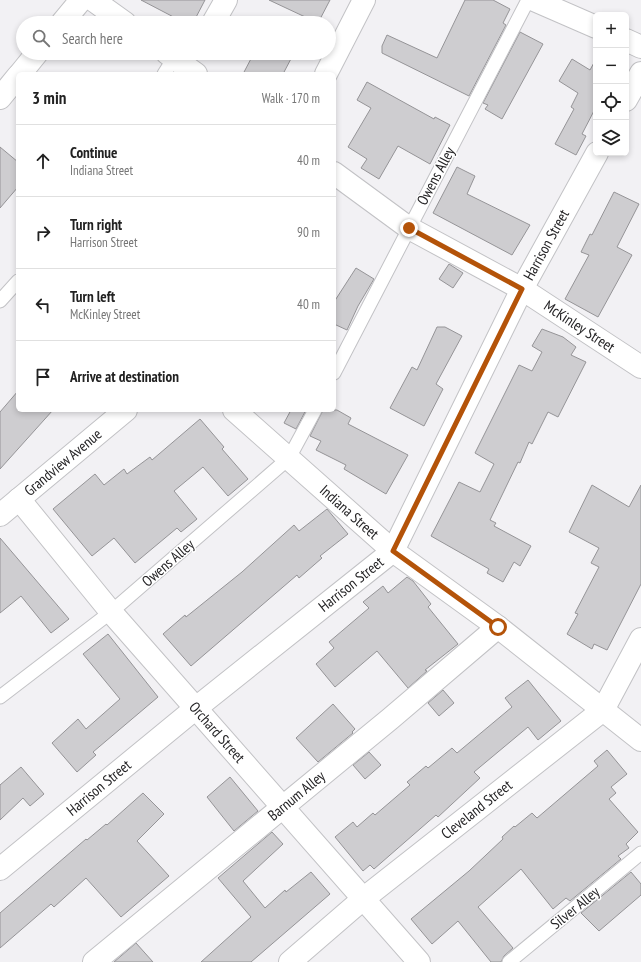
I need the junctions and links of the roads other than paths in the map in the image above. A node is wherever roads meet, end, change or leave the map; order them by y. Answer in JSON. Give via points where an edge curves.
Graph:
{"nodes":[{"id":1,"x":81,"y":0,"type":"edge"},
{"id":2,"x":93,"y":0,"type":"edge"},
{"id":3,"x":226,"y":0,"type":"edge"},
{"id":4,"x":364,"y":0,"type":"edge"},
{"id":5,"x":528,"y":0,"type":"edge"},
{"id":6,"x":534,"y":0,"type":"edge"},
{"id":7,"x":68,"y":16,"type":"edge"},
{"id":8,"x":115,"y":16,"type":"edge"},
{"id":9,"x":217,"y":16,"type":"edge"},
{"id":10,"x":593,"y":26,"type":"edge"},
{"id":11,"x":629,"y":41,"type":"edge"},
{"id":12,"x":641,"y":46,"type":"edge"},
{"id":13,"x":336,"y":55,"type":"edge"},
{"id":14,"x":31,"y":60,"type":"edge"},
{"id":15,"x":333,"y":60,"type":"edge"},
{"id":16,"x":22,"y":72,"type":"edge"},
{"id":17,"x":327,"y":72,"type":"edge"},
{"id":18,"x":641,"y":73,"type":"edge"},
{"id":19,"x":16,"y":78,"type":"edge"},
{"id":20,"x":629,"y":95,"type":"edge"},
{"id":21,"x":0,"y":98,"type":"edge"},
{"id":22,"x":595,"y":156,"type":"edge"},
{"id":23,"x":336,"y":175,"type":"edge"},
{"id":24,"x":409,"y":228,"type":"junction"},
{"id":25,"x":16,"y":283,"type":"edge"},
{"id":26,"x":522,"y":289,"type":"junction"},
{"id":27,"x":0,"y":302,"type":"edge"},
{"id":28,"x":641,"y":367,"type":"edge"},
{"id":29,"x":336,"y":369,"type":"edge"},
{"id":30,"x":124,"y":412,"type":"edge"},
{"id":31,"x":236,"y":412,"type":"edge"},
{"id":32,"x":314,"y":412,"type":"edge"},
{"id":33,"x":289,"y":458,"type":"junction"},
{"id":34,"x":19,"y":499,"type":"junction"},
{"id":35,"x":0,"y":515,"type":"edge"},
{"id":36,"x":393,"y":551,"type":"junction"},
{"id":37,"x":111,"y":612,"type":"junction"},
{"id":38,"x":498,"y":627,"type":"junction"},
{"id":39,"x":641,"y":639,"type":"edge"},
{"id":40,"x":0,"y":697,"type":"edge"},
{"id":41,"x":196,"y":708,"type":"junction"},
{"id":42,"x":603,"y":710,"type":"junction"},
{"id":43,"x":641,"y":740,"type":"edge"},
{"id":44,"x":282,"y":808,"type":"junction"},
{"id":45,"x":641,"y":853,"type":"edge"},
{"id":46,"x":0,"y":869,"type":"edge"},
{"id":47,"x":363,"y":899,"type":"junction"},
{"id":48,"x":94,"y":962,"type":"edge"},
{"id":49,"x":290,"y":962,"type":"edge"},
{"id":50,"x":418,"y":962,"type":"edge"},
{"id":51,"x":509,"y":962,"type":"edge"}],
"edges":[{"from":1,"to":7,"type":"street"},
{"from":2,"to":8,"type":"street"},
{"from":3,"to":9,"type":"street"},
{"from":4,"to":13,"type":"street"},
{"from":5,"to":24,"type":"lane","name":"Owens Alley"},
{"from":6,"to":10,"type":"street"},
{"from":11,"to":12,"type":"street"},
{"from":14,"to":16,"type":"street"},
{"from":15,"to":17,"type":"street"},
{"from":18,"to":20,"type":"street"},
{"from":19,"to":21,"type":"street"},
{"from":22,"to":26,"type":"street","name":"Harrison Street"},
{"from":23,"to":24,"type":"street","name":"McKinley Street"},
{"from":24,"to":26,"type":"street","name":"McKinley Street"},
{"from":24,"to":29,"type":"lane","name":"Owens Alley"},
{"from":25,"to":27,"type":"lane"},
{"from":26,"to":28,"type":"street","name":"McKinley Street"},
{"from":26,"to":36,"type":"street","name":"Harrison Street"},
{"from":30,"to":34,"type":"street","name":"Grandview Avenue"},
{"from":31,"to":33,"type":"street","name":"Indiana Street"},
{"from":32,"to":33,"type":"lane","name":"Owens Alley"},
{"from":33,"to":36,"type":"street","name":"Indiana Street"},
{"from":33,"to":37,"type":"lane","name":"Owens Alley"},
{"from":34,"to":35,"type":"street","name":"Grandview Avenue"},
{"from":34,"to":37,"type":"street","name":"Orchard Street"},
{"from":36,"to":38,"type":"street","name":"Indiana Street"},
{"from":36,"to":41,"type":"street","name":"Harrison Street"},
{"from":37,"to":40,"type":"lane","name":"Owens Alley"},
{"from":37,"to":41,"type":"street","name":"Orchard Street"},
{"from":38,"to":42,"type":"street","name":"Indiana Street"},
{"from":38,"to":44,"type":"street","name":"Barnum Alley"},
{"from":39,"to":42,"type":"street","name":"Cleveland Street"},
{"from":41,"to":44,"type":"street","name":"Orchard Street"},
{"from":41,"to":46,"type":"street","name":"Harrison Street"},
{"from":42,"to":43,"type":"street","name":"Indiana Street"},
{"from":42,"to":47,"type":"street","name":"Cleveland Street"},
{"from":44,"to":47,"type":"street","name":"Orchard Street"},
{"from":44,"to":48,"type":"street","name":"Barnum Alley"},
{"from":45,"to":51,"type":"lane","name":"Silver Alley"},
{"from":47,"to":49,"type":"street","name":"Cleveland Street"},
{"from":47,"to":50,"type":"street","name":"Orchard Street"}]}
